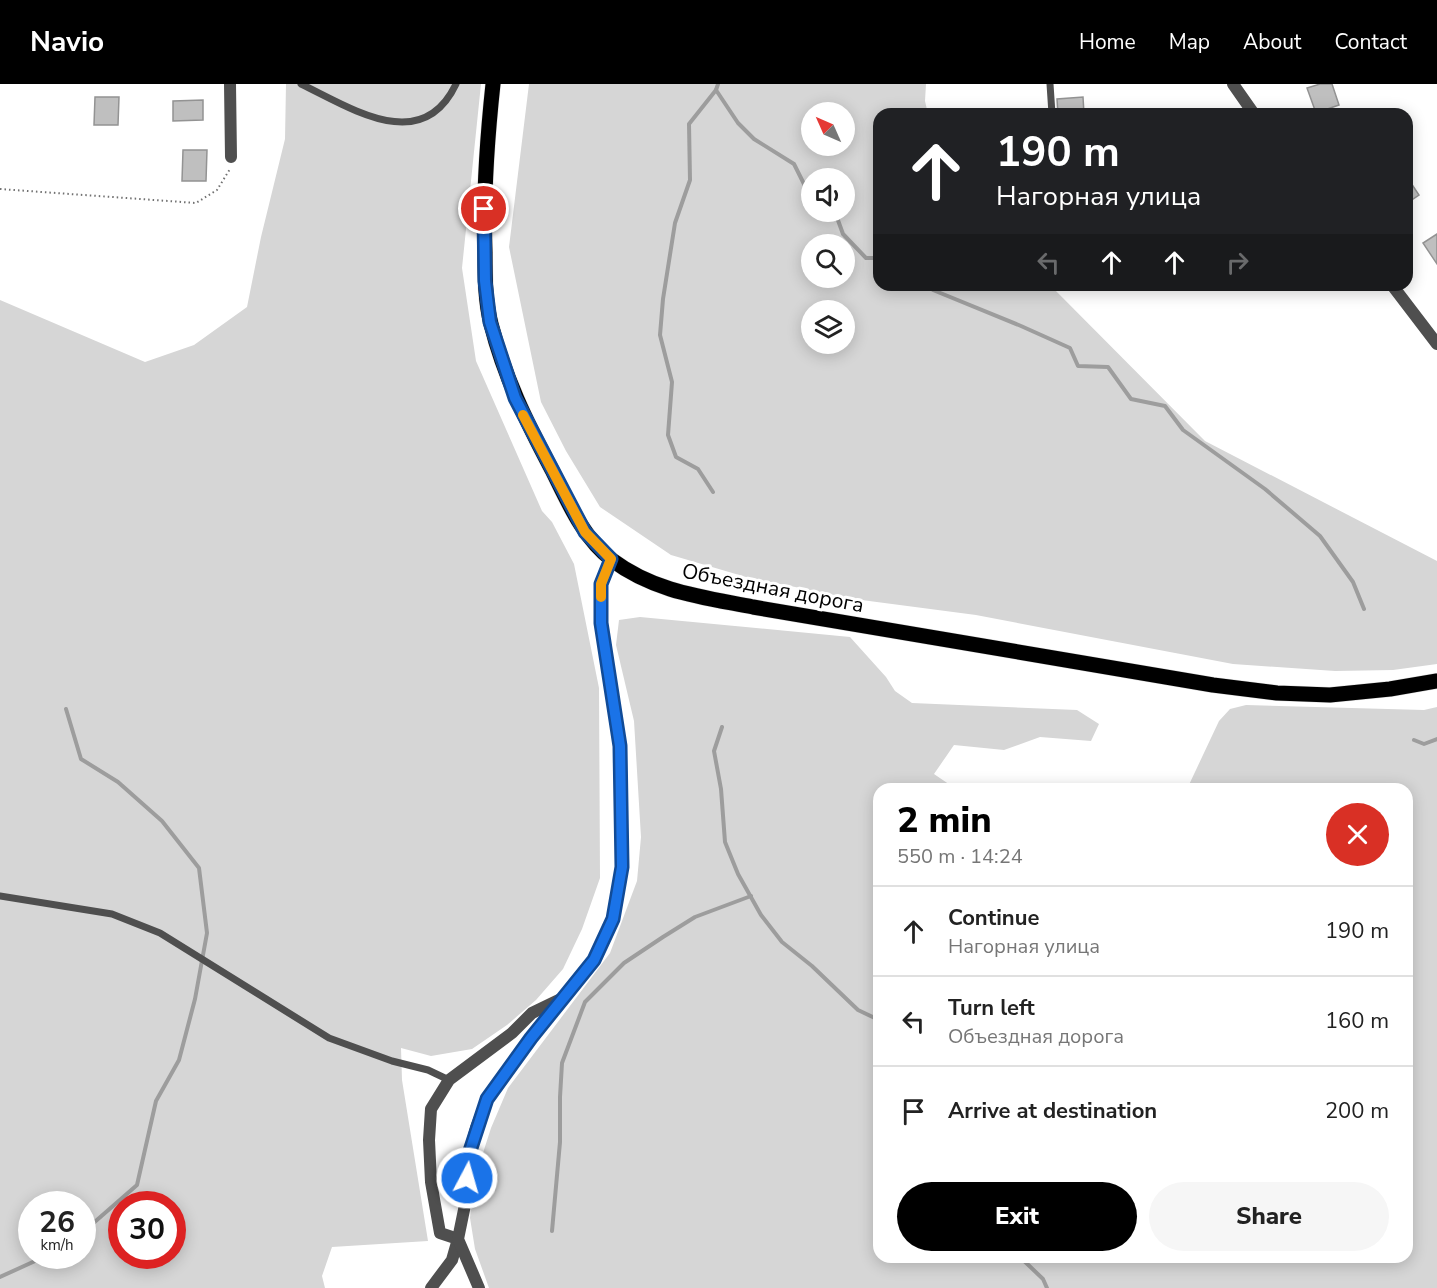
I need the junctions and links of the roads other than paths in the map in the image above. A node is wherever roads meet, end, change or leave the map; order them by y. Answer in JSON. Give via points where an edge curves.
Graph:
{"nodes":[{"id":1,"x":230,"y":84,"type":"edge"},
{"id":2,"x":301,"y":84,"type":"edge"},
{"id":3,"x":456,"y":84,"type":"edge"},
{"id":4,"x":493,"y":84,"type":"edge"},
{"id":5,"x":1050,"y":84,"type":"edge"},
{"id":6,"x":1233,"y":84,"type":"edge"},
{"id":7,"x":1052,"y":108,"type":"edge"},
{"id":8,"x":1250,"y":108,"type":"edge"},
{"id":9,"x":231,"y":157,"type":"road end"},
{"id":10,"x":1397,"y":291,"type":"edge"},
{"id":11,"x":1437,"y":344,"type":"edge"},
{"id":12,"x":611,"y":559,"type":"junction"},
{"id":13,"x":1437,"y":681,"type":"edge"},
{"id":14,"x":0,"y":896,"type":"edge"},
{"id":15,"x":567,"y":996,"type":"junction"},
{"id":16,"x":449,"y":1080,"type":"junction"},
{"id":17,"x":458,"y":1239,"type":"junction"},
{"id":18,"x":431,"y":1288,"type":"edge"},
{"id":19,"x":478,"y":1288,"type":"edge"}],
"edges":[{"from":1,"to":9,"type":"street"},
{"from":2,"to":3,"type":"lane","via":[[363,114],[416,123],[432,116],[451,96]]},
{"from":4,"to":12,"type":"main road","name":"Объездная дорога","via":[[484,209],[490,322],[515,398],[535,438],[585,532]]},
{"from":5,"to":7,"type":"lane"},
{"from":6,"to":8,"type":"street"},
{"from":10,"to":11,"type":"street"},
{"from":12,"to":13,"type":"main road","name":"Объездная дорога","via":[[633,574],[674,592],[1245,690],[1330,695]]},
{"from":12,"to":15,"type":"street","via":[[601,584],[601,623],[620,746],[622,867],[613,919],[594,960]]},
{"from":14,"to":16,"type":"lane","via":[[112,914],[160,933],[329,1038]]},
{"from":15,"to":16,"type":"street","via":[[532,1013]]},
{"from":15,"to":17,"type":"street","via":[[487,1099],[468,1157],[466,1200]]},
{"from":16,"to":17,"type":"street","via":[[431,1109],[431,1182],[440,1233]]},
{"from":17,"to":18,"type":"street","via":[[452,1260]]},
{"from":17,"to":19,"type":"street"}]}
